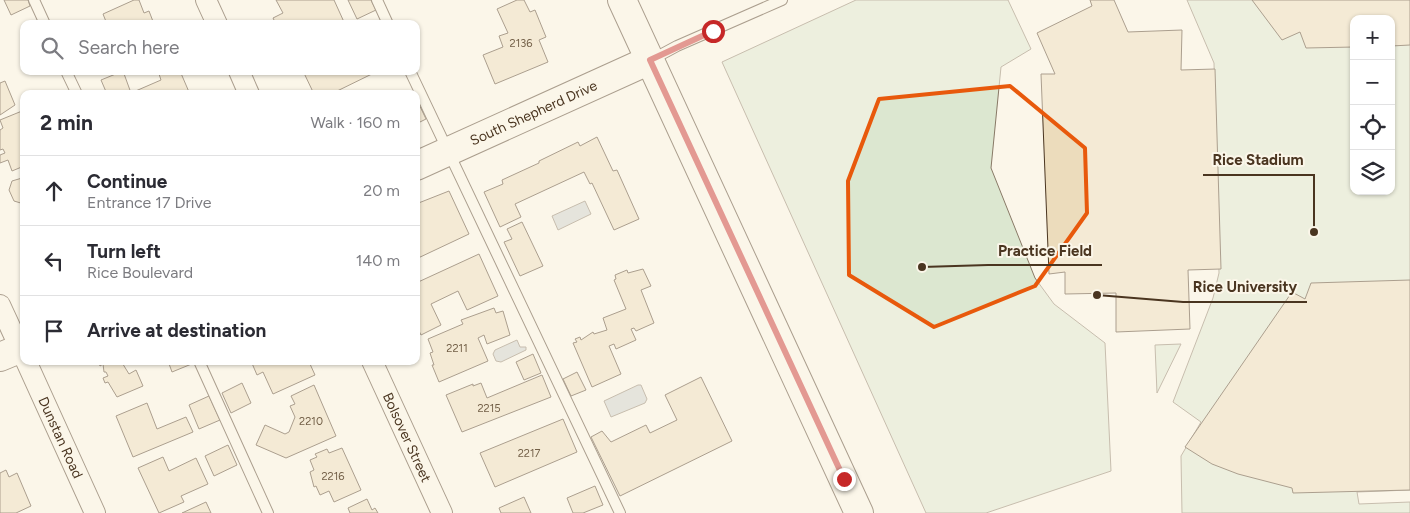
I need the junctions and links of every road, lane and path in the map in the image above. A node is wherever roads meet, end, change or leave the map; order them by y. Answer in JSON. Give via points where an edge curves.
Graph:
{"nodes":[{"id":1,"x":34,"y":0,"type":"edge"},
{"id":2,"x":206,"y":0,"type":"edge"},
{"id":3,"x":377,"y":0,"type":"edge"},
{"id":4,"x":622,"y":0,"type":"edge"},
{"id":5,"x":782,"y":0,"type":"edge"},
{"id":6,"x":43,"y":20,"type":"edge"},
{"id":7,"x":215,"y":20,"type":"edge"},
{"id":8,"x":386,"y":20,"type":"edge"},
{"id":9,"x":650,"y":60,"type":"junction"},
{"id":10,"x":68,"y":75,"type":"edge"},
{"id":11,"x":241,"y":75,"type":"edge"},
{"id":12,"x":412,"y":75,"type":"edge"},
{"id":13,"x":75,"y":90,"type":"edge"},
{"id":14,"x":247,"y":90,"type":"edge"},
{"id":15,"x":419,"y":90,"type":"edge"},
{"id":16,"x":420,"y":93,"type":"edge"},
{"id":17,"x":447,"y":152,"type":"junction"},
{"id":18,"x":420,"y":164,"type":"edge"},
{"id":19,"x":0,"y":305,"type":"edge"},
{"id":20,"x":19,"y":354,"type":"edge"},
{"id":21,"x":24,"y":365,"type":"edge"},
{"id":22,"x":201,"y":365,"type":"edge"},
{"id":23,"x":374,"y":365,"type":"edge"},
{"id":24,"x":95,"y":513,"type":"edge"},
{"id":25,"x":268,"y":513,"type":"edge"},
{"id":26,"x":442,"y":513,"type":"edge"},
{"id":27,"x":620,"y":513,"type":"edge"},
{"id":28,"x":859,"y":513,"type":"edge"}],
"edges":[{"from":1,"to":6,"type":"lane"},
{"from":2,"to":7,"type":"street"},
{"from":3,"to":8,"type":"lane"},
{"from":4,"to":9,"type":"main road"},
{"from":5,"to":9,"type":"lane"},
{"from":9,"to":17,"type":"main road","name":"South Shepherd Drive"},
{"from":9,"to":28,"type":"main road"},
{"from":10,"to":13,"type":"lane"},
{"from":11,"to":14,"type":"street"},
{"from":12,"to":15,"type":"lane"},
{"from":16,"to":17,"type":"lane"},
{"from":17,"to":18,"type":"main road","name":"South Shepherd Drive"},
{"from":17,"to":27,"type":"lane"},
{"from":19,"to":20,"type":"street","name":"Dunstan Road"},
{"from":21,"to":24,"type":"street","name":"Dunstan Road"},
{"from":22,"to":25,"type":"lane"},
{"from":23,"to":26,"type":"street","name":"Bolsover Street"}]}
